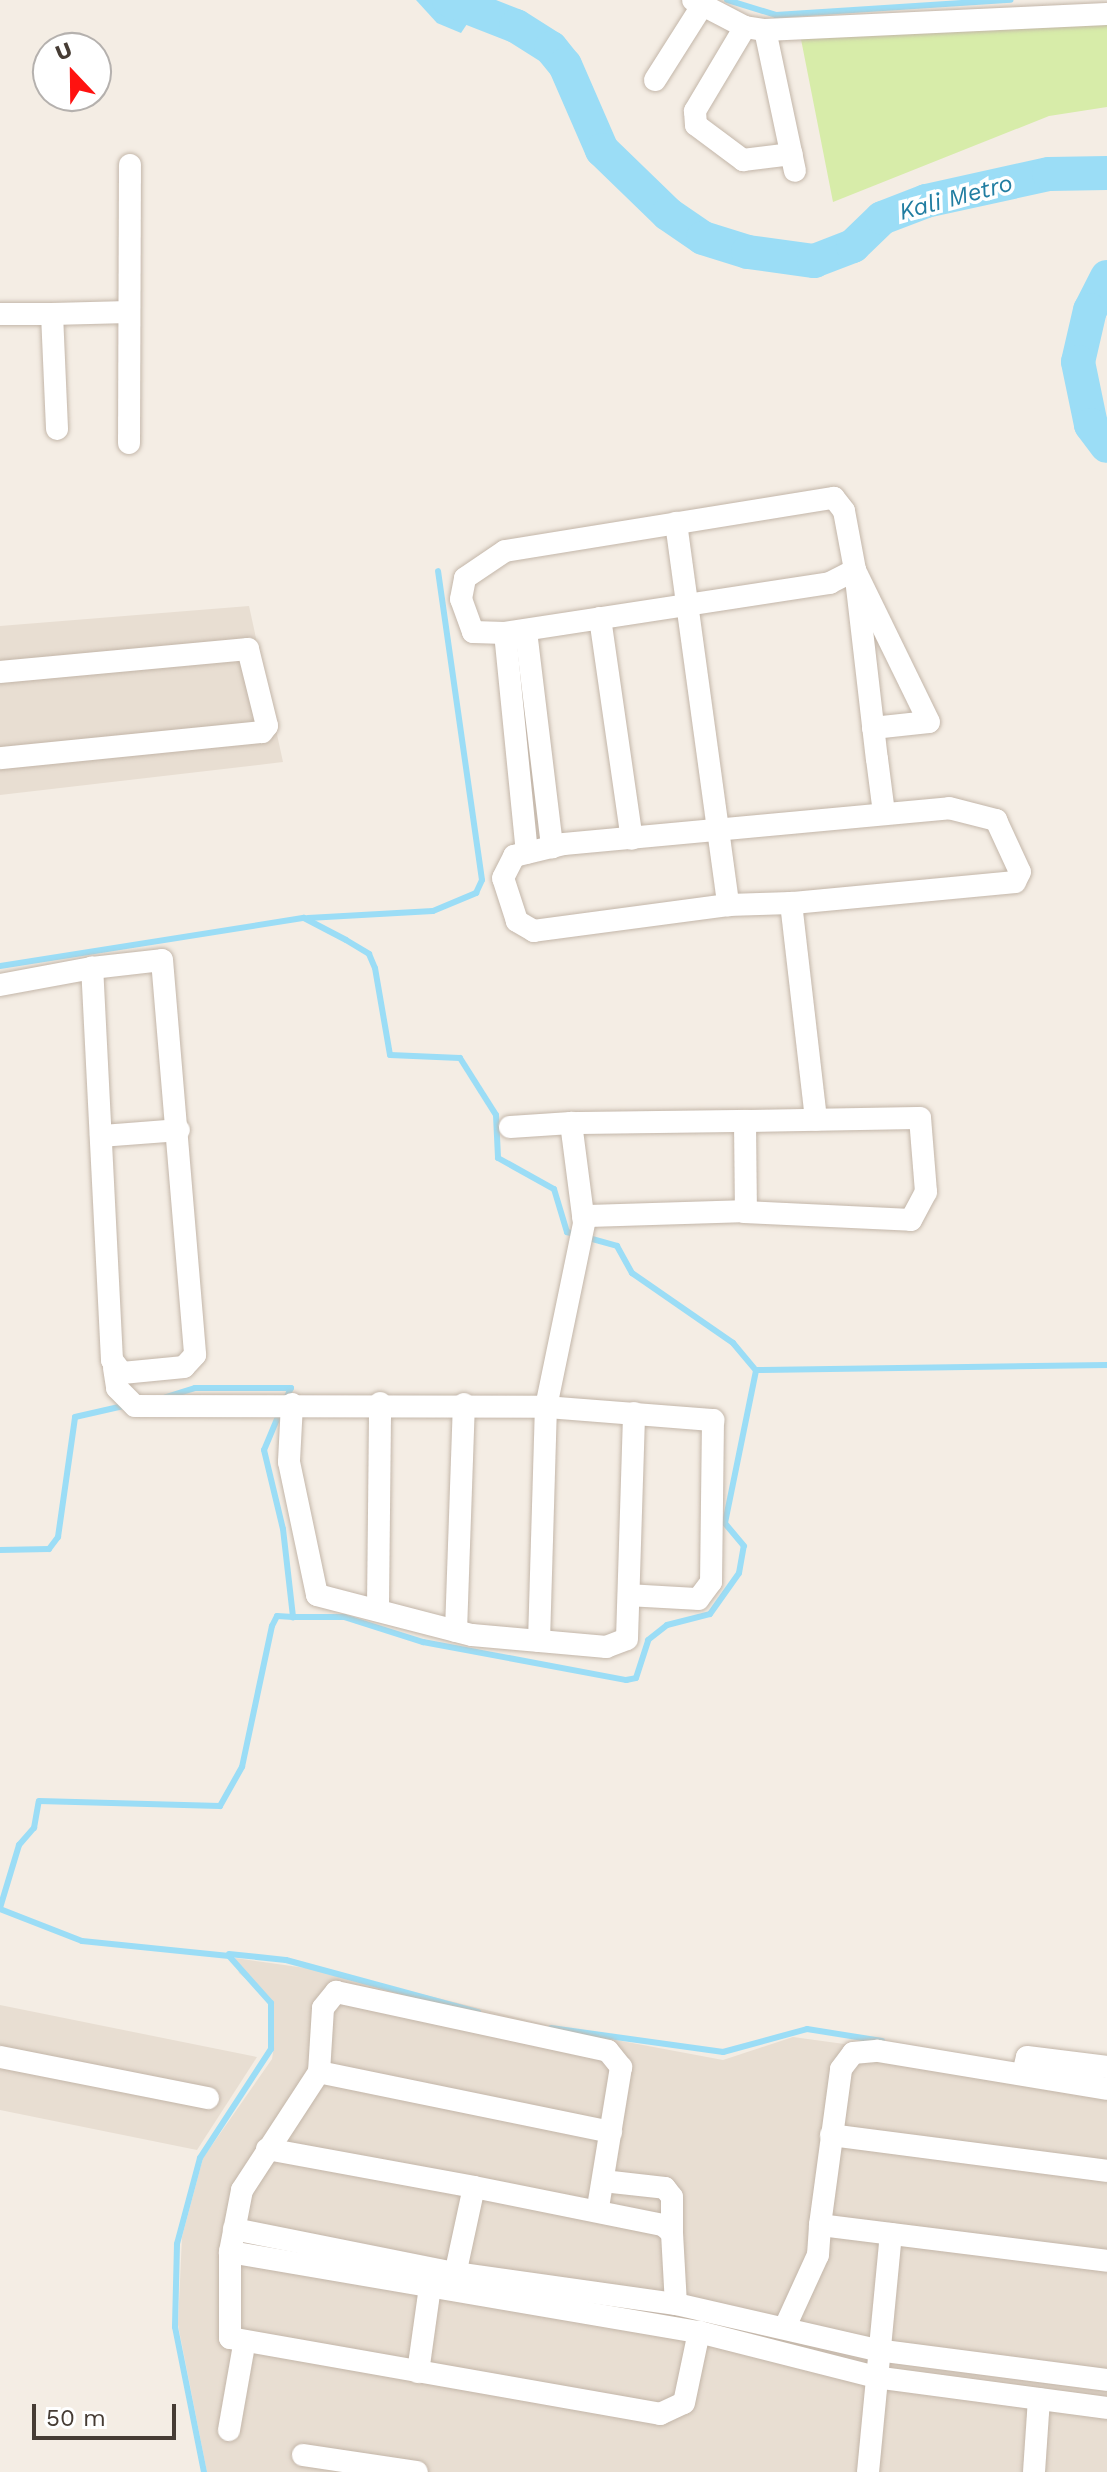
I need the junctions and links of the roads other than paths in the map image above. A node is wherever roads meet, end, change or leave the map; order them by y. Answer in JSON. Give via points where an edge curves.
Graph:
{"nodes":[{"id":1,"x":698,"y":3,"type":"edge"},
{"id":2,"x":1075,"y":7,"type":"edge"},
{"id":3,"x":1107,"y":14,"type":"edge"},
{"id":4,"x":755,"y":28,"type":"junction"},
{"id":5,"x":655,"y":80,"type":"dead end"},
{"id":6,"x":130,"y":165,"type":"dead end"},
{"id":7,"x":129,"y":312,"type":"junction"},
{"id":8,"x":0,"y":314,"type":"edge"},
{"id":9,"x":52,"y":314,"type":"junction"},
{"id":10,"x":57,"y":429,"type":"dead end"},
{"id":11,"x":129,"y":443,"type":"dead end"},
{"id":12,"x":676,"y":523,"type":"junction"},
{"id":13,"x":855,"y":570,"type":"junction"},
{"id":14,"x":687,"y":605,"type":"junction"},
{"id":15,"x":600,"y":618,"type":"junction"},
{"id":16,"x":515,"y":632,"type":"junction"},
{"id":17,"x":0,"y":672,"type":"edge"},
{"id":18,"x":873,"y":728,"type":"junction"},
{"id":19,"x":538,"y":738,"type":"junction"},
{"id":20,"x":515,"y":743,"type":"junction"},
{"id":21,"x":0,"y":758,"type":"edge"},
{"id":22,"x":884,"y":813,"type":"junction"},
{"id":23,"x":716,"y":828,"type":"junction"},
{"id":24,"x":632,"y":839,"type":"junction"},
{"id":25,"x":552,"y":847,"type":"junction"},
{"id":26,"x":527,"y":853,"type":"junction"},
{"id":27,"x":791,"y":903,"type":"junction"},
{"id":28,"x":728,"y":905,"type":"junction"},
{"id":29,"x":92,"y":968,"type":"junction"},
{"id":30,"x":0,"y":985,"type":"edge"},
{"id":31,"x":816,"y":1120,"type":"junction"},
{"id":32,"x":745,"y":1121,"type":"junction"},
{"id":33,"x":571,"y":1123,"type":"junction"},
{"id":34,"x":510,"y":1127,"type":"dead end"},
{"id":35,"x":179,"y":1130,"type":"junction"},
{"id":36,"x":101,"y":1136,"type":"junction"},
{"id":37,"x":744,"y":1212,"type":"junction"},
{"id":38,"x":583,"y":1216,"type":"junction"},
{"id":39,"x":114,"y":1368,"type":"junction"},
{"id":40,"x":380,"y":1403,"type":"junction"},
{"id":41,"x":292,"y":1404,"type":"junction"},
{"id":42,"x":464,"y":1404,"type":"junction"},
{"id":43,"x":546,"y":1407,"type":"junction"},
{"id":44,"x":634,"y":1413,"type":"junction"},
{"id":45,"x":629,"y":1595,"type":"junction"},
{"id":46,"x":378,"y":1607,"type":"junction"},
{"id":47,"x":456,"y":1631,"type":"junction"},
{"id":48,"x":539,"y":1641,"type":"junction"},
{"id":49,"x":0,"y":2057,"type":"edge"},
{"id":50,"x":1107,"y":2067,"type":"edge"},
{"id":51,"x":1024,"y":2069,"type":"junction"},
{"id":52,"x":319,"y":2072,"type":"junction"},
{"id":53,"x":1107,"y":2089,"type":"edge"},
{"id":54,"x":208,"y":2098,"type":"dead end"},
{"id":55,"x":611,"y":2132,"type":"junction"},
{"id":56,"x":831,"y":2135,"type":"junction"},
{"id":57,"x":267,"y":2149,"type":"junction"},
{"id":58,"x":1107,"y":2171,"type":"edge"},
{"id":59,"x":603,"y":2181,"type":"junction"},
{"id":60,"x":474,"y":2187,"type":"junction"},
{"id":61,"x":598,"y":2208,"type":"junction"},
{"id":62,"x":820,"y":2225,"type":"junction"},
{"id":63,"x":234,"y":2229,"type":"junction"},
{"id":64,"x":672,"y":2233,"type":"junction"},
{"id":65,"x":891,"y":2234,"type":"junction"},
{"id":66,"x":230,"y":2252,"type":"junction"},
{"id":67,"x":1107,"y":2261,"type":"edge"},
{"id":68,"x":446,"y":2284,"type":"junction"},
{"id":69,"x":676,"y":2304,"type":"junction"},
{"id":70,"x":785,"y":2327,"type":"junction"},
{"id":71,"x":714,"y":2328,"type":"junction"},
{"id":72,"x":244,"y":2345,"type":"junction"},
{"id":73,"x":877,"y":2350,"type":"junction"},
{"id":74,"x":969,"y":2365,"type":"junction"},
{"id":75,"x":418,"y":2372,"type":"junction"},
{"id":76,"x":875,"y":2377,"type":"junction"},
{"id":77,"x":1107,"y":2380,"type":"edge"},
{"id":78,"x":966,"y":2388,"type":"junction"},
{"id":79,"x":1039,"y":2399,"type":"junction"},
{"id":80,"x":1107,"y":2408,"type":"edge"},
{"id":81,"x":229,"y":2430,"type":"dead end"},
{"id":82,"x":303,"y":2455,"type":"dead end"},
{"id":83,"x":417,"y":2472,"type":"edge"},
{"id":84,"x":868,"y":2472,"type":"edge"},
{"id":85,"x":1034,"y":2472,"type":"edge"}],
"edges":[{"from":1,"to":4,"type":"street"},
{"from":1,"to":5,"type":"street"},
{"from":2,"to":3,"type":"street"},
{"from":2,"to":4,"type":"street"},
{"from":4,"to":4,"type":"street","via":[[695,111],[696,125],[743,160],[794,162]]},
{"from":6,"to":7,"type":"street"},
{"from":7,"to":9,"type":"street"},
{"from":7,"to":11,"type":"street"},
{"from":8,"to":9,"type":"street"},
{"from":9,"to":10,"type":"street"},
{"from":12,"to":13,"type":"street","via":[[834,498],[844,511]]},
{"from":12,"to":14,"type":"street"},
{"from":12,"to":16,"type":"street","via":[[505,551],[484,563],[465,578],[461,599],[473,632]]},
{"from":13,"to":14,"type":"street","via":[[830,583]]},
{"from":13,"to":18,"type":"street"},
{"from":13,"to":18,"type":"street","via":[[929,722]]},
{"from":14,"to":15,"type":"street"},
{"from":14,"to":23,"type":"street"},
{"from":15,"to":16,"type":"street"},
{"from":15,"to":24,"type":"street"},
{"from":16,"to":19,"type":"street"},
{"from":16,"to":20,"type":"street"},
{"from":17,"to":21,"type":"street","via":[[248,649],[267,726],[262,732]]},
{"from":18,"to":22,"type":"street"},
{"from":19,"to":20,"type":"street"},
{"from":19,"to":25,"type":"street"},
{"from":20,"to":26,"type":"street"},
{"from":22,"to":23,"type":"street"},
{"from":22,"to":27,"type":"street","via":[[949,808],[996,820],[1020,872],[1015,882]]},
{"from":23,"to":24,"type":"street"},
{"from":23,"to":28,"type":"street"},
{"from":24,"to":25,"type":"street"},
{"from":25,"to":26,"type":"street"},
{"from":26,"to":28,"type":"street","via":[[514,856],[503,878],[517,921],[534,931]]},
{"from":27,"to":28,"type":"street"},
{"from":27,"to":31,"type":"street"},
{"from":29,"to":30,"type":"street"},
{"from":29,"to":35,"type":"street","via":[[162,960]]},
{"from":29,"to":36,"type":"street"},
{"from":31,"to":32,"type":"street"},
{"from":31,"to":37,"type":"street","via":[[920,1118],[926,1192],[919,1211],[911,1220]]},
{"from":32,"to":33,"type":"street"},
{"from":32,"to":37,"type":"street"},
{"from":33,"to":34,"type":"street"},
{"from":33,"to":38,"type":"street"},
{"from":35,"to":36,"type":"street"},
{"from":35,"to":39,"type":"street","via":[[195,1355],[184,1367],[122,1373]]},
{"from":36,"to":39,"type":"street"},
{"from":37,"to":38,"type":"street"},
{"from":38,"to":43,"type":"street"},
{"from":39,"to":41,"type":"street","via":[[117,1388],[135,1406]]},
{"from":40,"to":41,"type":"street"},
{"from":40,"to":42,"type":"street"},
{"from":40,"to":46,"type":"street"},
{"from":41,"to":46,"type":"street","via":[[289,1462],[313,1588],[317,1595]]},
{"from":42,"to":43,"type":"street"},
{"from":42,"to":47,"type":"street"},
{"from":43,"to":44,"type":"street"},
{"from":43,"to":48,"type":"street"},
{"from":44,"to":45,"type":"street"},
{"from":44,"to":45,"type":"street","via":[[713,1420],[711,1582],[698,1599]]},
{"from":45,"to":48,"type":"street","via":[[627,1639],[619,1646]]},
{"from":46,"to":47,"type":"street"},
{"from":47,"to":48,"type":"street"},
{"from":49,"to":54,"type":"street"},
{"from":50,"to":51,"type":"street","via":[[1027,2057]]},
{"from":51,"to":53,"type":"street"},
{"from":51,"to":56,"type":"street","via":[[860,2050],[841,2069]]},
{"from":52,"to":55,"type":"street"},
{"from":52,"to":55,"type":"street","via":[[323,2008],[336,1992],[608,2051],[621,2067]]},
{"from":52,"to":57,"type":"street"},
{"from":55,"to":59,"type":"street"},
{"from":56,"to":58,"type":"street"},
{"from":56,"to":62,"type":"street"},
{"from":57,"to":60,"type":"street"},
{"from":57,"to":63,"type":"street","via":[[242,2190]]},
{"from":59,"to":61,"type":"street"},
{"from":59,"to":64,"type":"street","via":[[665,2188],[672,2197]]},
{"from":60,"to":61,"type":"street"},
{"from":60,"to":68,"type":"street"},
{"from":61,"to":64,"type":"street"},
{"from":62,"to":65,"type":"street"},
{"from":62,"to":70,"type":"street","via":[[818,2255]]},
{"from":63,"to":66,"type":"street"},
{"from":63,"to":68,"type":"street"},
{"from":64,"to":69,"type":"street"},
{"from":65,"to":67,"type":"street"},
{"from":65,"to":73,"type":"street"},
{"from":66,"to":68,"type":"street"},
{"from":66,"to":72,"type":"street","via":[[226,2321],[230,2338]]},
{"from":68,"to":69,"type":"street"},
{"from":68,"to":71,"type":"street"},
{"from":68,"to":75,"type":"street"},
{"from":69,"to":71,"type":"street"},
{"from":70,"to":71,"type":"street"},
{"from":70,"to":73,"type":"street"},
{"from":71,"to":75,"type":"street","via":[[687,2395],[669,2413]]},
{"from":71,"to":76,"type":"street"},
{"from":72,"to":75,"type":"street"},
{"from":72,"to":81,"type":"street"},
{"from":73,"to":74,"type":"street"},
{"from":73,"to":76,"type":"street"},
{"from":74,"to":77,"type":"street"},
{"from":74,"to":78,"type":"street"},
{"from":76,"to":78,"type":"street"},
{"from":76,"to":84,"type":"street"},
{"from":78,"to":79,"type":"street"},
{"from":79,"to":80,"type":"street"},
{"from":79,"to":85,"type":"street"},
{"from":82,"to":83,"type":"street"}]}
